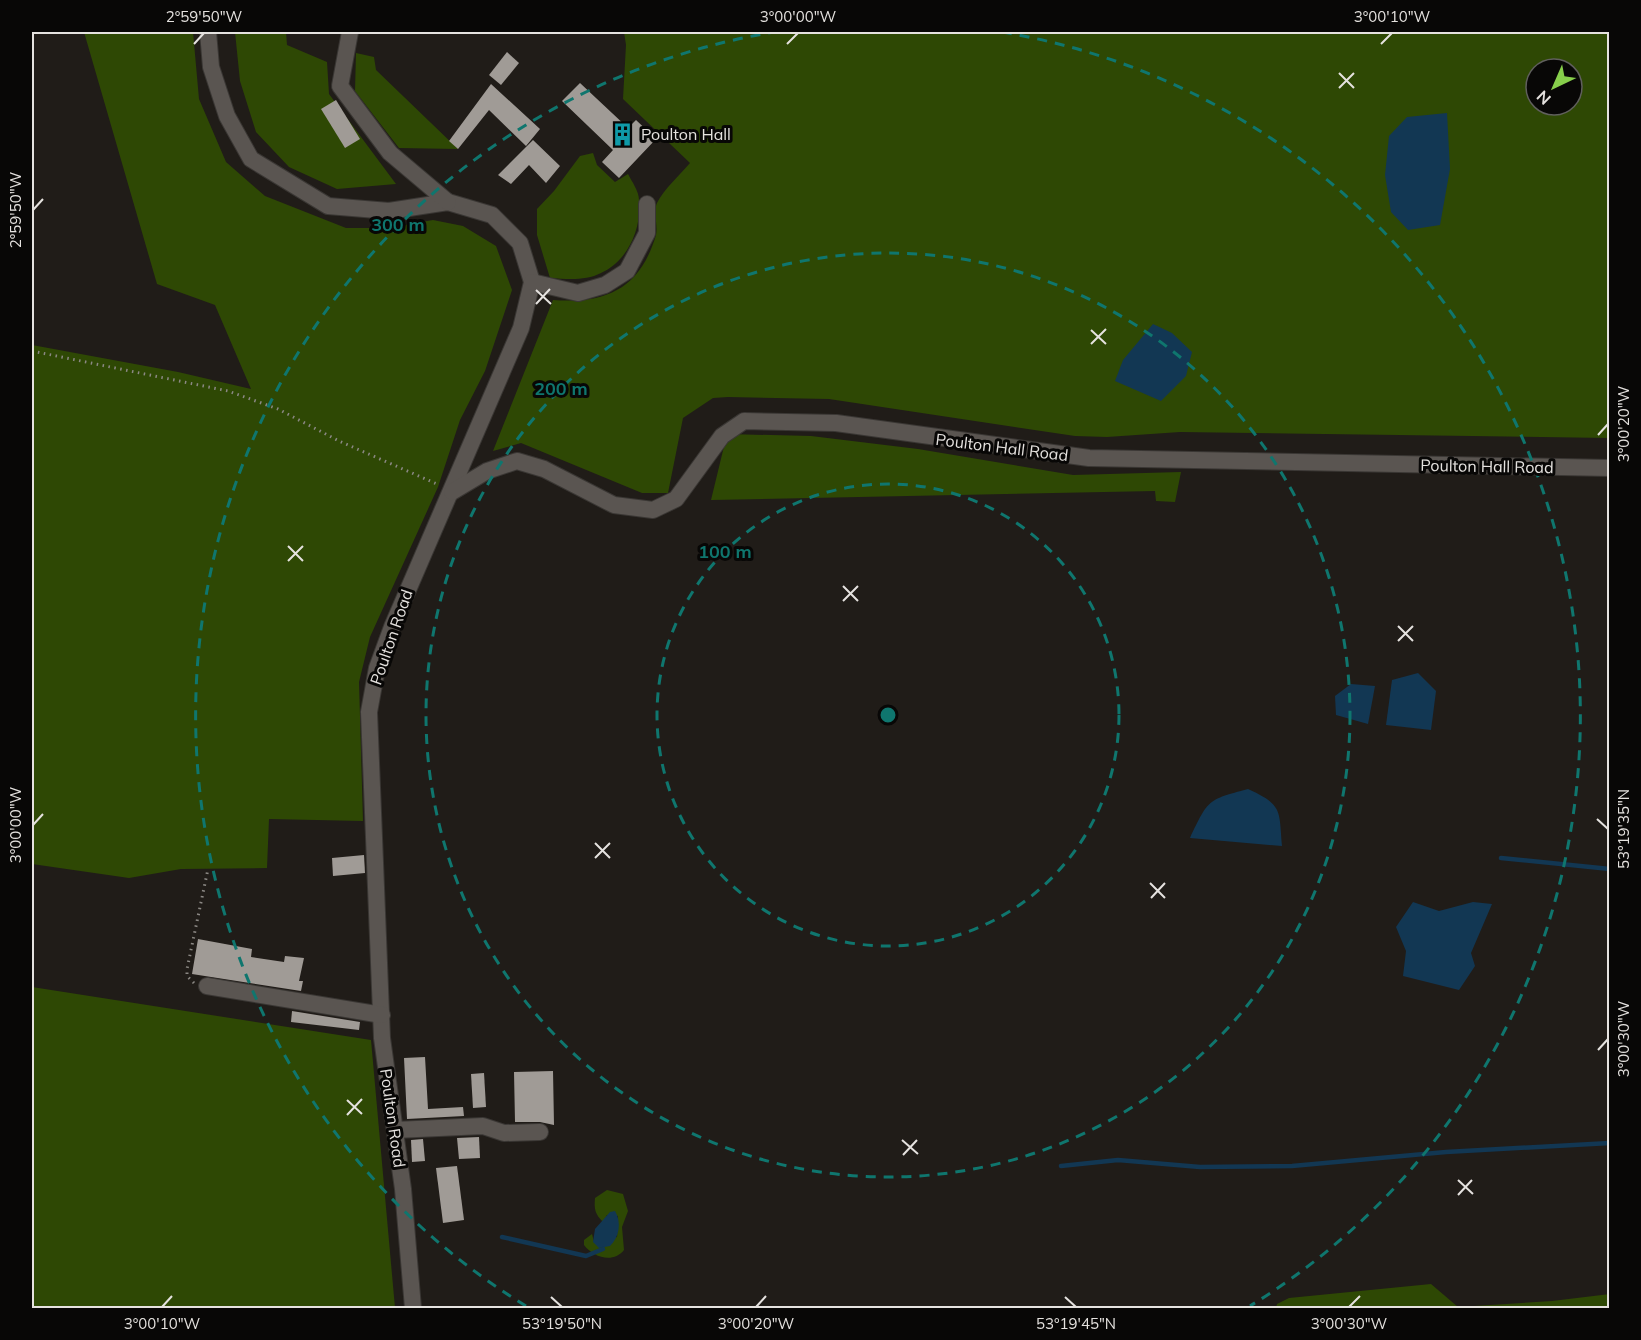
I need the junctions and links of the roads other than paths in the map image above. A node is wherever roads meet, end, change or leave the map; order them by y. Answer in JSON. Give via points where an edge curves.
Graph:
{"nodes":[{"id":1,"x":208,"y":32,"type":"edge"},
{"id":2,"x":350,"y":32,"type":"edge"},
{"id":3,"x":448,"y":202,"type":"junction"},
{"id":4,"x":647,"y":204,"type":"dead end"},
{"id":5,"x":532,"y":282,"type":"junction"},
{"id":6,"x":1610,"y":468,"type":"edge"},
{"id":7,"x":452,"y":492,"type":"junction"},
{"id":8,"x":207,"y":986,"type":"road end"},
{"id":9,"x":382,"y":1015,"type":"junction"},
{"id":10,"x":395,"y":1130,"type":"junction"},
{"id":11,"x":540,"y":1132,"type":"dead end"},
{"id":12,"x":413,"y":1308,"type":"edge"}],
"edges":[{"from":1,"to":3,"type":"street","via":[[212,67],[227,116],[251,159],[328,206],[389,211]]},
{"from":2,"to":3,"type":"street","via":[[340,86],[390,153]]},
{"from":3,"to":5,"type":"street","via":[[492,215],[520,243]]},
{"from":4,"to":5,"type":"street","via":[[647,233],[627,271],[605,285],[578,293]]},
{"from":5,"to":7,"type":"street","name":"Poulton Road","via":[[521,328]]},
{"from":6,"to":7,"type":"street","name":"Poulton Hall Road","via":[[1089,458],[836,423],[744,421],[722,436],[676,499],[653,510],[614,505],[544,469],[517,461],[486,471]]},
{"from":7,"to":9,"type":"street","name":"Poulton Road","via":[[392,627],[372,689],[369,712]]},
{"from":8,"to":9,"type":"street"},
{"from":9,"to":10,"type":"street","name":"Poulton Road"},
{"from":10,"to":11,"type":"street","via":[[483,1126],[504,1133]]},
{"from":10,"to":12,"type":"street","name":"Poulton Road"}]}
